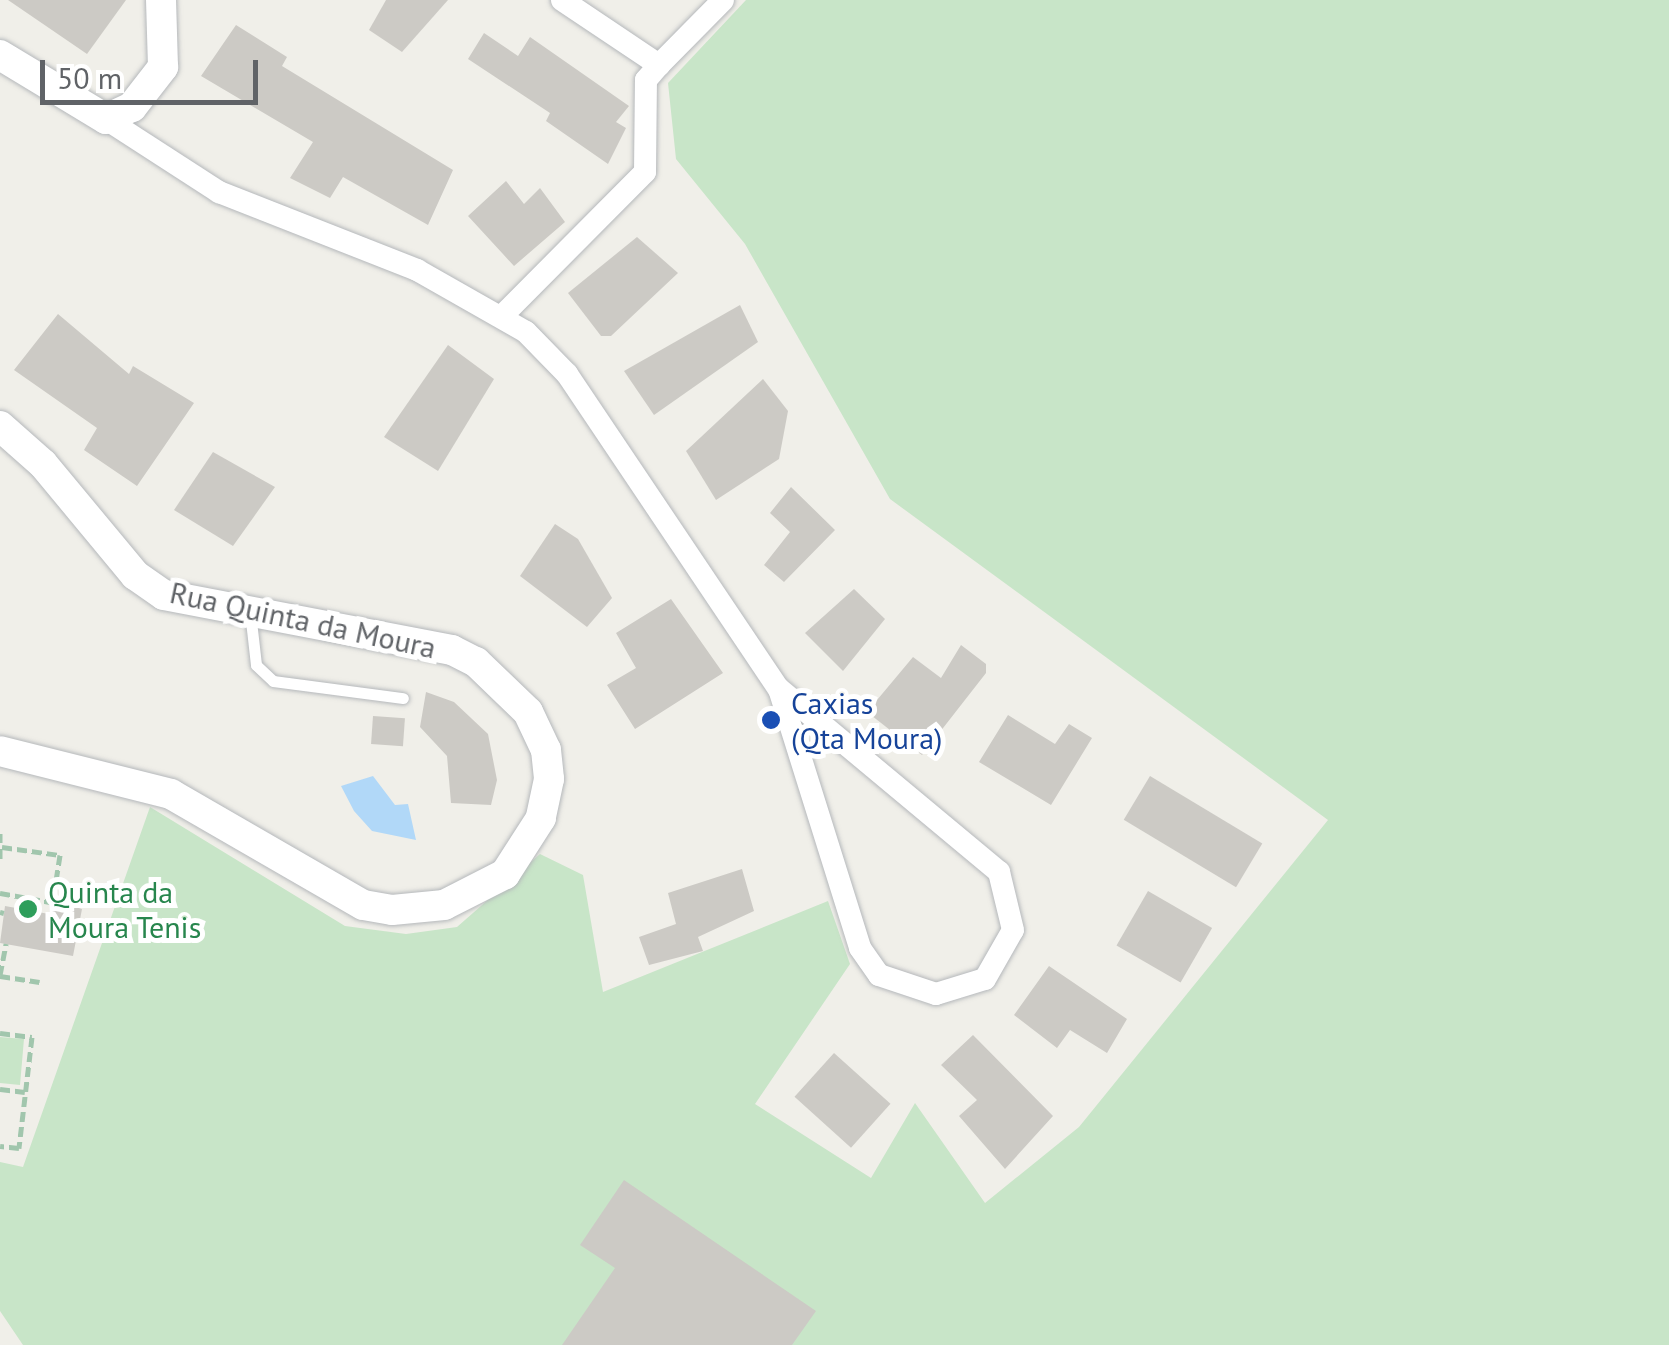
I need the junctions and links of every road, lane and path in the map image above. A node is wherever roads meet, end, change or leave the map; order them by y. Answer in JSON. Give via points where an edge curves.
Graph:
{"nodes":[{"id":1,"x":161,"y":0,"type":"edge"},
{"id":2,"x":562,"y":0,"type":"edge"},
{"id":3,"x":723,"y":0,"type":"edge"},
{"id":4,"x":0,"y":55,"type":"edge"},
{"id":5,"x":660,"y":65,"type":"junction"},
{"id":6,"x":106,"y":119,"type":"junction"},
{"id":7,"x":502,"y":316,"type":"junction"},
{"id":8,"x":0,"y":426,"type":"edge"},
{"id":9,"x":250,"y":612,"type":"junction"},
{"id":10,"x":779,"y":688,"type":"junction"},
{"id":11,"x":403,"y":698,"type":"dead end"},
{"id":12,"x":0,"y":752,"type":"edge"},
{"id":13,"x":0,"y":833,"type":"edge"},
{"id":14,"x":2,"y":847,"type":"edge"},
{"id":15,"x":0,"y":860,"type":"edge"},
{"id":16,"x":0,"y":894,"type":"edge"},
{"id":17,"x":6,"y":944,"type":"dead end"},
{"id":18,"x":2,"y":958,"type":"edge"},
{"id":19,"x":0,"y":976,"type":"edge"},
{"id":20,"x":40,"y":982,"type":"dead end"},
{"id":21,"x":0,"y":1033,"type":"edge"},
{"id":22,"x":0,"y":1089,"type":"edge"},
{"id":23,"x":26,"y":1092,"type":"junction"},
{"id":24,"x":0,"y":1146,"type":"edge"}],
"edges":[{"from":1,"to":6,"type":"street","via":[[163,67],[132,106]]},
{"from":2,"to":5,"type":"street"},
{"from":3,"to":5,"type":"street"},
{"from":4,"to":6,"type":"street"},
{"from":5,"to":7,"type":"street","via":[[646,80],[645,172]]},
{"from":6,"to":7,"type":"street","via":[[219,192],[416,270]]},
{"from":7,"to":10,"type":"street","via":[[568,374]]},
{"from":8,"to":9,"type":"street","name":"Rua Quinta da Moura","via":[[149,586],[187,602]]},
{"from":9,"to":11,"type":"lane","via":[[256,665],[273,681]]},
{"from":9,"to":12,"type":"street","name":"Rua Quinta da Moura","via":[[452,650],[502,681],[546,750],[541,818],[524,854],[505,874],[444,904],[363,905],[171,794]]},
{"from":10,"to":10,"type":"street","via":[[860,948],[879,975],[936,994],[985,979],[1013,930],[999,872]]},
{"from":13,"to":14,"type":"path"},
{"from":14,"to":15,"type":"path"},
{"from":14,"to":16,"type":"path","via":[[60,855],[52,901]]},
{"from":17,"to":18,"type":"path"},
{"from":18,"to":19,"type":"path"},
{"from":19,"to":20,"type":"path"},
{"from":21,"to":23,"type":"path","via":[[32,1037]]},
{"from":22,"to":23,"type":"path"},
{"from":23,"to":24,"type":"path","via":[[19,1148]]}]}
